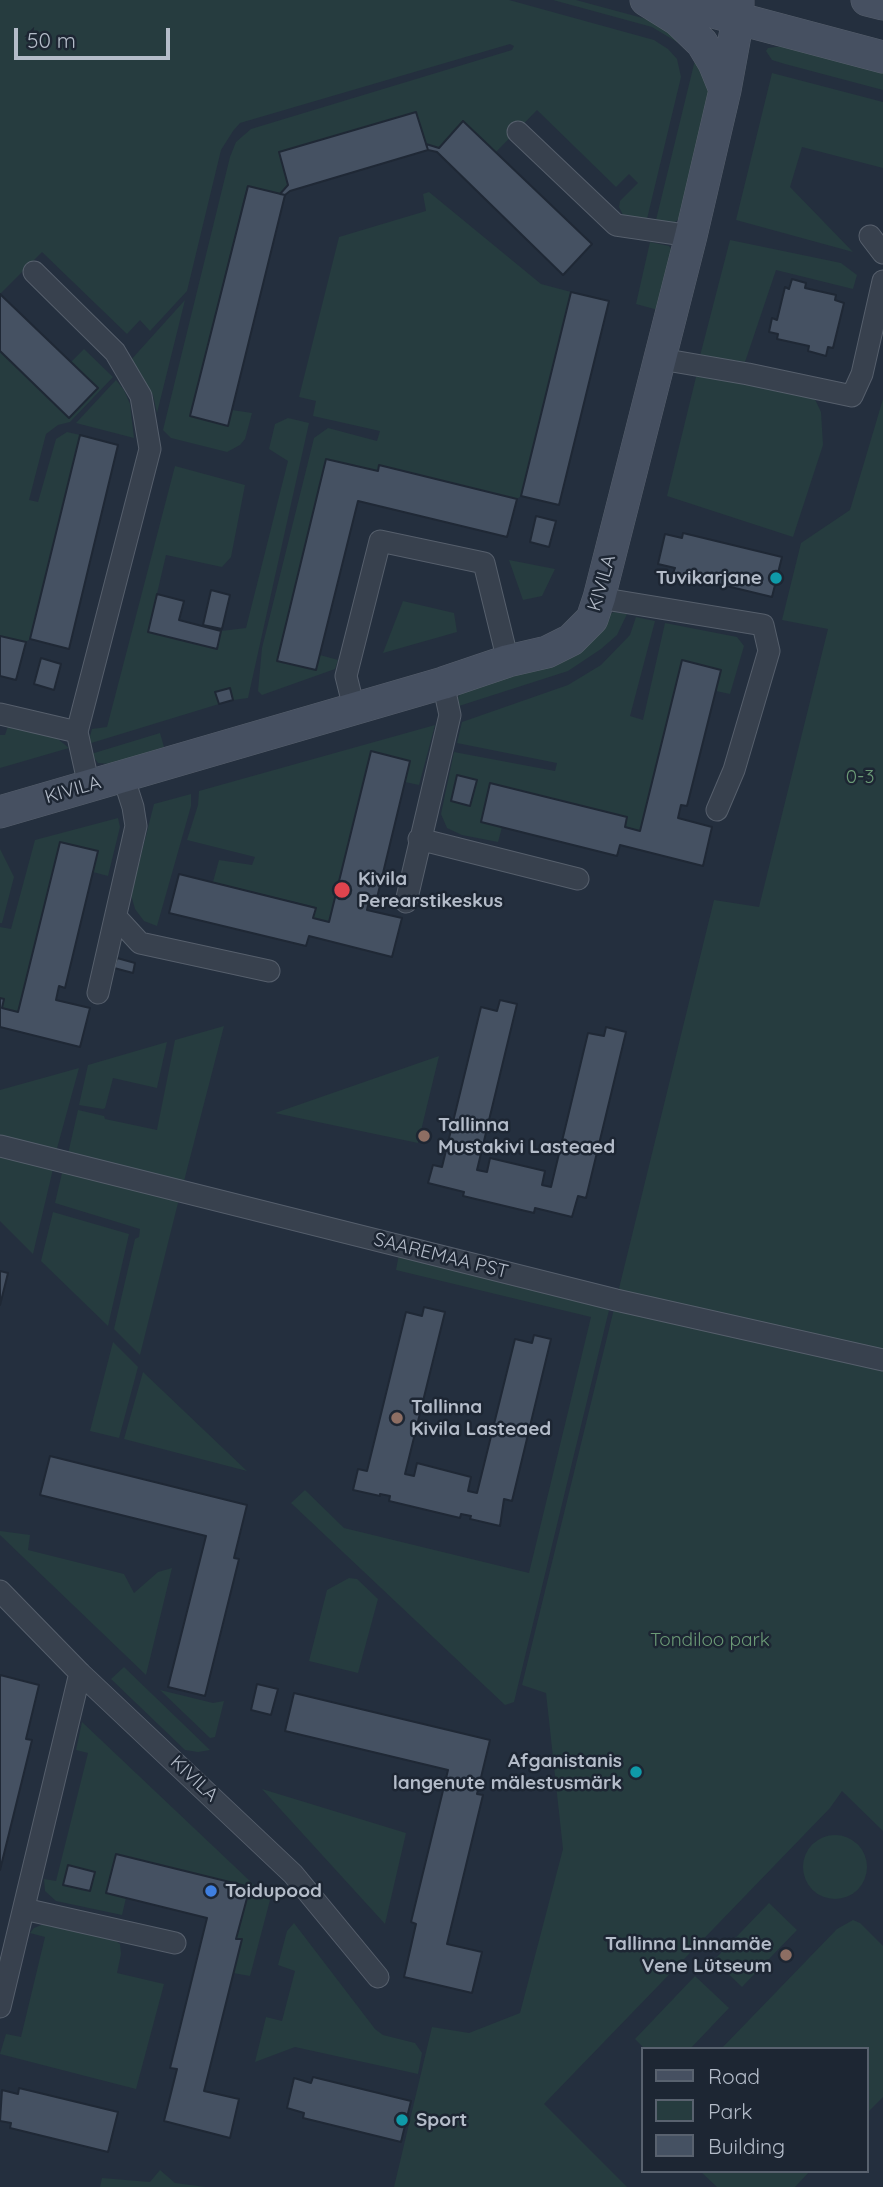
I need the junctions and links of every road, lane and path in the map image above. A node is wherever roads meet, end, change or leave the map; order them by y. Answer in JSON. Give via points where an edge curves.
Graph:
{"nodes":[{"id":1,"x":646,"y":0,"type":"edge"},
{"id":2,"x":668,"y":0,"type":"edge"},
{"id":3,"x":867,"y":0,"type":"edge"},
{"id":4,"x":883,"y":4,"type":"edge"},
{"id":5,"x":738,"y":10,"type":"edge"},
{"id":6,"x":883,"y":57,"type":"edge"},
{"id":7,"x":725,"y":90,"type":"junction"},
{"id":8,"x":518,"y":132,"type":"dead end"},
{"id":9,"x":691,"y":236,"type":"junction"},
{"id":10,"x":870,"y":236,"type":"dead end"},
{"id":11,"x":883,"y":253,"type":"edge"},
{"id":12,"x":34,"y":272,"type":"dead end"},
{"id":13,"x":883,"y":281,"type":"edge"},
{"id":14,"x":877,"y":338,"type":"edge"},
{"id":15,"x":660,"y":359,"type":"junction"},
{"id":16,"x":599,"y":598,"type":"junction"},
{"id":17,"x":508,"y":661,"type":"junction"},
{"id":18,"x":443,"y":683,"type":"junction"},
{"id":19,"x":354,"y":708,"type":"junction"},
{"id":20,"x":0,"y":714,"type":"edge"},
{"id":21,"x":77,"y":732,"type":"junction"},
{"id":22,"x":123,"y":776,"type":"junction"},
{"id":23,"x":89,"y":786,"type":"junction"},
{"id":24,"x":717,"y":810,"type":"dead end"},
{"id":25,"x":0,"y":811,"type":"edge"},
{"id":26,"x":419,"y":839,"type":"junction"},
{"id":27,"x":578,"y":879,"type":"dead end"},
{"id":28,"x":406,"y":902,"type":"dead end"},
{"id":29,"x":117,"y":918,"type":"junction"},
{"id":30,"x":268,"y":971,"type":"dead end"},
{"id":31,"x":98,"y":993,"type":"dead end"},
{"id":32,"x":0,"y":1146,"type":"edge"},
{"id":33,"x":883,"y":1360,"type":"edge"},
{"id":34,"x":0,"y":1591,"type":"edge"},
{"id":35,"x":80,"y":1673,"type":"junction"},
{"id":36,"x":24,"y":1909,"type":"junction"},
{"id":37,"x":176,"y":1943,"type":"dead end"},
{"id":38,"x":378,"y":1976,"type":"dead end"},
{"id":39,"x":0,"y":2007,"type":"edge"}],
"edges":[{"from":1,"to":7,"type":"street","via":[[678,20],[702,43]]},
{"from":2,"to":5,"type":"street"},
{"from":3,"to":4,"type":"street"},
{"from":5,"to":6,"type":"street"},
{"from":5,"to":7,"type":"street","name":"KIVILA"},
{"from":7,"to":9,"type":"street","name":"KIVILA"},
{"from":8,"to":9,"type":"street","via":[[616,225]]},
{"from":9,"to":15,"type":"street","name":"KIVILA"},
{"from":10,"to":11,"type":"street"},
{"from":12,"to":21,"type":"street","via":[[119,358],[141,396],[150,449]]},
{"from":13,"to":14,"type":"street"},
{"from":14,"to":15,"type":"street","via":[[852,396]]},
{"from":15,"to":16,"type":"street","name":"KIVILA"},
{"from":16,"to":17,"type":"street","name":"KIVILA","via":[[592,619],[571,639],[547,652]]},
{"from":16,"to":24,"type":"street","via":[[762,625],[769,650],[734,770]]},
{"from":17,"to":18,"type":"street","name":"KIVILA"},
{"from":17,"to":19,"type":"street","via":[[484,563],[380,541],[346,676]]},
{"from":18,"to":19,"type":"street","name":"KIVILA"},
{"from":18,"to":26,"type":"street","via":[[450,715]]},
{"from":19,"to":22,"type":"street","name":"KIVILA"},
{"from":20,"to":21,"type":"street"},
{"from":21,"to":23,"type":"street"},
{"from":22,"to":23,"type":"street","name":"KIVILA"},
{"from":22,"to":29,"type":"street","via":[[136,826]]},
{"from":23,"to":25,"type":"street","name":"KIVILA"},
{"from":26,"to":27,"type":"street"},
{"from":26,"to":28,"type":"street"},
{"from":29,"to":30,"type":"street","via":[[140,943]]},
{"from":29,"to":31,"type":"street"},
{"from":32,"to":33,"type":"street","name":"SAAREMAA PST","via":[[617,1300]]},
{"from":34,"to":35,"type":"street","name":"KIVILA"},
{"from":35,"to":36,"type":"street"},
{"from":35,"to":38,"type":"street","name":"KIVILA","via":[[293,1874]]},
{"from":36,"to":37,"type":"street"},
{"from":36,"to":39,"type":"street"}]}
